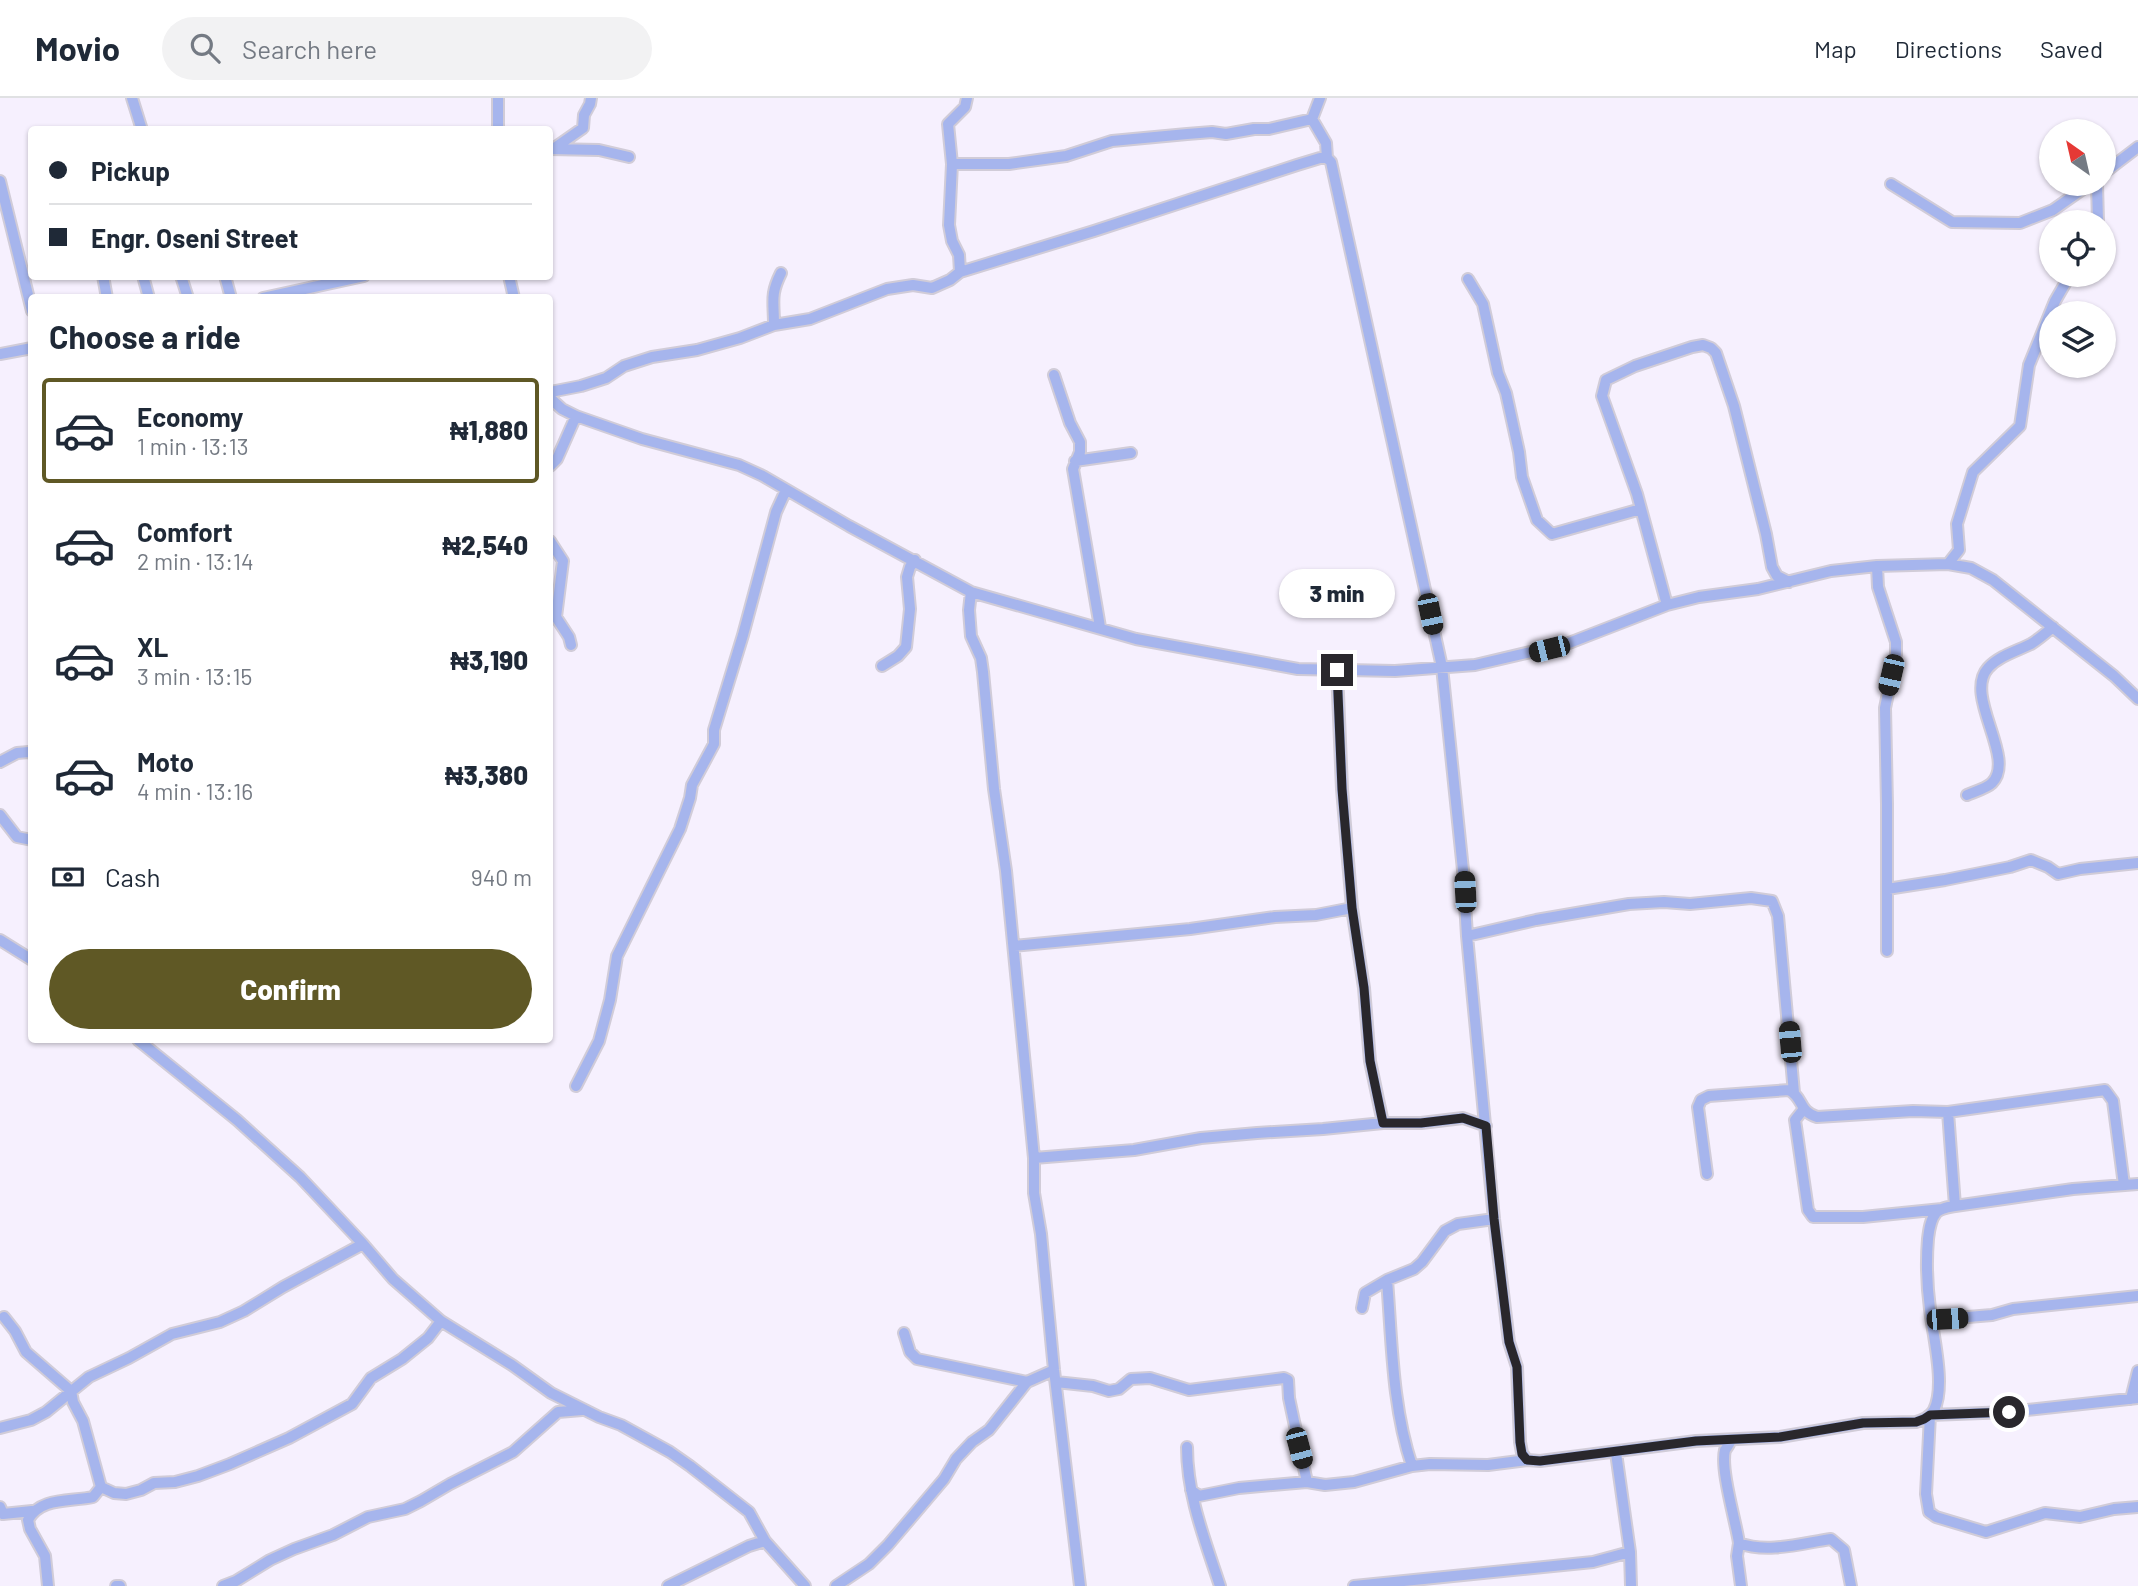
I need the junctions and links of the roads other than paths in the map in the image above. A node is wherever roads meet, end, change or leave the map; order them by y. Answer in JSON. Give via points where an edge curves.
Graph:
{"nodes":[{"id":1,"x":132,"y":98,"type":"edge"},
{"id":2,"x":498,"y":98,"type":"edge"},
{"id":3,"x":591,"y":98,"type":"edge"},
{"id":4,"x":967,"y":98,"type":"edge"},
{"id":5,"x":1320,"y":98,"type":"edge"},
{"id":6,"x":1312,"y":119,"type":"junction"},
{"id":7,"x":141,"y":126,"type":"edge"},
{"id":8,"x":498,"y":126,"type":"edge"},
{"id":9,"x":2138,"y":147,"type":"edge"},
{"id":10,"x":553,"y":148,"type":"edge"},
{"id":11,"x":553,"y":149,"type":"edge"},
{"id":12,"x":629,"y":157,"type":"dead end"},
{"id":13,"x":1327,"y":158,"type":"junction"},
{"id":14,"x":952,"y":164,"type":"junction"},
{"id":15,"x":2116,"y":164,"type":"edge"},
{"id":16,"x":0,"y":181,"type":"edge"},
{"id":17,"x":1891,"y":184,"type":"dead end"},
{"id":18,"x":2073,"y":196,"type":"edge"},
{"id":19,"x":781,"y":272,"type":"dead end"},
{"id":20,"x":960,"y":272,"type":"junction"},
{"id":21,"x":1468,"y":279,"type":"dead end"},
{"id":22,"x":346,"y":280,"type":"edge"},
{"id":23,"x":2063,"y":287,"type":"edge"},
{"id":24,"x":281,"y":294,"type":"edge"},
{"id":25,"x":28,"y":295,"type":"edge"},
{"id":26,"x":774,"y":325,"type":"junction"},
{"id":27,"x":28,"y":349,"type":"edge"},
{"id":28,"x":1,"y":353,"type":"edge"},
{"id":29,"x":1054,"y":375,"type":"dead end"},
{"id":30,"x":553,"y":391,"type":"edge"},
{"id":31,"x":553,"y":401,"type":"edge"},
{"id":32,"x":576,"y":416,"type":"junction"},
{"id":33,"x":1131,"y":453,"type":"dead end"},
{"id":34,"x":1075,"y":461,"type":"junction"},
{"id":35,"x":553,"y":462,"type":"edge"},
{"id":36,"x":786,"y":490,"type":"junction"},
{"id":37,"x":1641,"y":509,"type":"junction"},
{"id":38,"x":553,"y":546,"type":"edge"},
{"id":39,"x":915,"y":560,"type":"junction"},
{"id":40,"x":1948,"y":564,"type":"junction"},
{"id":41,"x":1877,"y":566,"type":"junction"},
{"id":42,"x":1789,"y":582,"type":"junction"},
{"id":43,"x":971,"y":592,"type":"junction"},
{"id":44,"x":1667,"y":605,"type":"junction"},
{"id":45,"x":1100,"y":627,"type":"junction"},
{"id":46,"x":2053,"y":627,"type":"junction"},
{"id":47,"x":571,"y":645,"type":"dead end"},
{"id":48,"x":882,"y":666,"type":"dead end"},
{"id":49,"x":1442,"y":667,"type":"junction"},
{"id":50,"x":1337,"y":670,"type":"junction"},
{"id":51,"x":2138,"y":699,"type":"edge"},
{"id":52,"x":28,"y":752,"type":"edge"},
{"id":53,"x":0,"y":762,"type":"edge"},
{"id":54,"x":1967,"y":795,"type":"dead end"},
{"id":55,"x":0,"y":816,"type":"edge"},
{"id":56,"x":28,"y":839,"type":"edge"},
{"id":57,"x":2138,"y":863,"type":"edge"},
{"id":58,"x":1887,"y":889,"type":"junction"},
{"id":59,"x":1352,"y":908,"type":"junction"},
{"id":60,"x":1467,"y":936,"type":"junction"},
{"id":61,"x":0,"y":940,"type":"edge"},
{"id":62,"x":1014,"y":946,"type":"junction"},
{"id":63,"x":1887,"y":951,"type":"dead end"},
{"id":64,"x":28,"y":958,"type":"edge"},
{"id":65,"x":142,"y":1043,"type":"edge"},
{"id":66,"x":576,"y":1086,"type":"dead end"},
{"id":67,"x":1794,"y":1093,"type":"junction"},
{"id":68,"x":1803,"y":1110,"type":"junction"},
{"id":69,"x":1948,"y":1112,"type":"junction"},
{"id":70,"x":1383,"y":1123,"type":"junction"},
{"id":71,"x":1486,"y":1126,"type":"junction"},
{"id":72,"x":1034,"y":1158,"type":"junction"},
{"id":73,"x":1707,"y":1174,"type":"dead end"},
{"id":74,"x":2138,"y":1184,"type":"edge"},
{"id":75,"x":2124,"y":1185,"type":"junction"},
{"id":76,"x":1955,"y":1206,"type":"junction"},
{"id":77,"x":1942,"y":1209,"type":"junction"},
{"id":78,"x":1494,"y":1219,"type":"junction"},
{"id":79,"x":363,"y":1244,"type":"junction"},
{"id":80,"x":1387,"y":1280,"type":"junction"},
{"id":81,"x":2138,"y":1296,"type":"edge"},
{"id":82,"x":1362,"y":1308,"type":"dead end"},
{"id":83,"x":4,"y":1317,"type":"dead end"},
{"id":84,"x":1931,"y":1320,"type":"junction"},
{"id":85,"x":441,"y":1321,"type":"junction"},
{"id":86,"x":904,"y":1333,"type":"dead end"},
{"id":87,"x":1054,"y":1370,"type":"junction"},
{"id":88,"x":2138,"y":1371,"type":"edge"},
{"id":89,"x":1027,"y":1382,"type":"junction"},
{"id":90,"x":1056,"y":1382,"type":"junction"},
{"id":91,"x":71,"y":1391,"type":"junction"},
{"id":92,"x":2135,"y":1398,"type":"edge"},
{"id":93,"x":582,"y":1410,"type":"junction"},
{"id":94,"x":1930,"y":1415,"type":"junction"},
{"id":95,"x":0,"y":1428,"type":"edge"},
{"id":96,"x":1731,"y":1440,"type":"junction"},
{"id":97,"x":1187,"y":1447,"type":"dead end"},
{"id":98,"x":1616,"y":1453,"type":"junction"},
{"id":99,"x":1527,"y":1460,"type":"junction"},
{"id":100,"x":1412,"y":1466,"type":"junction"},
{"id":101,"x":1307,"y":1482,"type":"junction"},
{"id":102,"x":101,"y":1487,"type":"junction"},
{"id":103,"x":1191,"y":1490,"type":"junction"},
{"id":104,"x":0,"y":1507,"type":"edge"},
{"id":105,"x":2138,"y":1507,"type":"edge"},
{"id":106,"x":32,"y":1511,"type":"junction"},
{"id":107,"x":765,"y":1541,"type":"junction"},
{"id":108,"x":1739,"y":1543,"type":"junction"},
{"id":109,"x":1630,"y":1552,"type":"junction"},
{"id":110,"x":48,"y":1586,"type":"edge"},
{"id":111,"x":223,"y":1586,"type":"edge"},
{"id":112,"x":668,"y":1586,"type":"edge"},
{"id":113,"x":805,"y":1586,"type":"edge"},
{"id":114,"x":836,"y":1586,"type":"edge"},
{"id":115,"x":1080,"y":1586,"type":"edge"},
{"id":116,"x":1220,"y":1586,"type":"edge"},
{"id":117,"x":1354,"y":1586,"type":"edge"},
{"id":118,"x":1631,"y":1586,"type":"edge"},
{"id":119,"x":1741,"y":1586,"type":"edge"},
{"id":120,"x":1851,"y":1586,"type":"edge"}],
"edges":[{"from":1,"to":7,"type":"street"},
{"from":2,"to":8,"type":"street"},
{"from":3,"to":10,"type":"street","via":[[583,128]]},
{"from":4,"to":14,"type":"street","via":[[965,107],[948,124]]},
{"from":5,"to":6,"type":"street"},
{"from":6,"to":13,"type":"street","via":[[1326,143]]},
{"from":6,"to":14,"type":"street","via":[[1226,134],[1112,141],[1066,156],[1009,164]]},
{"from":9,"to":15,"type":"street"},
{"from":11,"to":12,"type":"street","via":[[599,150]]},
{"from":13,"to":20,"type":"street"},
{"from":13,"to":49,"type":"street"},
{"from":14,"to":20,"type":"street","via":[[949,225],[960,255]]},
{"from":16,"to":25,"type":"street"},
{"from":17,"to":18,"type":"street","via":[[1952,222],[2020,223]]},
{"from":19,"to":26,"type":"street","via":[[773,288]]},
{"from":20,"to":26,"type":"street","via":[[932,288],[887,289],[810,319]]},
{"from":21,"to":37,"type":"street","via":[[1483,304],[1522,477],[1537,520],[1552,534]]},
{"from":22,"to":24,"type":"street"},
{"from":23,"to":40,"type":"street","via":[[2029,365],[2020,426],[1973,472],[1957,524],[1959,550]]},
{"from":26,"to":30,"type":"street","via":[[708,347],[652,356],[606,378]]},
{"from":27,"to":28,"type":"street"},
{"from":29,"to":34,"type":"street","via":[[1080,442]]},
{"from":31,"to":32,"type":"street"},
{"from":32,"to":35,"type":"street"},
{"from":32,"to":36,"type":"street","via":[[739,465]]},
{"from":33,"to":34,"type":"street"},
{"from":34,"to":45,"type":"street"},
{"from":36,"to":39,"type":"street"},
{"from":36,"to":66,"type":"street","via":[[714,730],[714,744],[692,785],[680,830],[617,956],[599,1041]]},
{"from":37,"to":42,"type":"street","via":[[1602,396],[1606,380],[1692,347],[1712,348],[1734,406],[1772,567]]},
{"from":37,"to":44,"type":"street"},
{"from":38,"to":47,"type":"street","via":[[563,561],[556,617]]},
{"from":39,"to":43,"type":"street"},
{"from":39,"to":48,"type":"street","via":[[907,577],[906,647]]},
{"from":40,"to":41,"type":"street"},
{"from":40,"to":46,"type":"street","via":[[1971,568],[1993,580]]},
{"from":41,"to":42,"type":"street"},
{"from":41,"to":58,"type":"street","via":[[1878,587],[1896,642],[1885,708]]},
{"from":42,"to":44,"type":"street"},
{"from":43,"to":45,"type":"street"},
{"from":43,"to":62,"type":"street","via":[[971,636],[982,665]]},
{"from":44,"to":49,"type":"street","via":[[1569,643],[1475,665]]},
{"from":45,"to":50,"type":"street","via":[[1136,639],[1252,661]]},
{"from":46,"to":51,"type":"street"},
{"from":46,"to":54,"type":"street","via":[[1987,669],[1981,684],[1999,770],[1992,784]]},
{"from":49,"to":50,"type":"street"},
{"from":49,"to":60,"type":"street"},
{"from":50,"to":59,"type":"street"},
{"from":52,"to":53,"type":"street"},
{"from":55,"to":56,"type":"street","via":[[17,837]]},
{"from":57,"to":58,"type":"street","via":[[2058,874],[2031,860]]},
{"from":58,"to":63,"type":"street"},
{"from":59,"to":62,"type":"street"},
{"from":59,"to":70,"type":"street","via":[[1370,1061]]},
{"from":60,"to":67,"type":"street","via":[[1629,904],[1772,901],[1778,916]]},
{"from":60,"to":71,"type":"street"},
{"from":61,"to":64,"type":"street"},
{"from":62,"to":72,"type":"street"},
{"from":65,"to":79,"type":"street","via":[[246,1128]]},
{"from":67,"to":68,"type":"street"},
{"from":67,"to":73,"type":"street","via":[[1764,1091],[1701,1100],[1698,1107]]},
{"from":68,"to":69,"type":"street","via":[[1817,1116]]},
{"from":68,"to":77,"type":"street","via":[[1795,1120],[1808,1210],[1813,1217]]},
{"from":69,"to":75,"type":"street","via":[[2105,1090],[2113,1101]]},
{"from":69,"to":76,"type":"street"},
{"from":70,"to":71,"type":"street","via":[[1463,1118]]},
{"from":70,"to":72,"type":"street"},
{"from":71,"to":78,"type":"street"},
{"from":72,"to":87,"type":"street"},
{"from":74,"to":75,"type":"street"},
{"from":75,"to":76,"type":"street"},
{"from":76,"to":77,"type":"street"},
{"from":77,"to":84,"type":"street","via":[[1932,1220],[1927,1248]]},
{"from":78,"to":80,"type":"street","via":[[1458,1224],[1445,1231],[1414,1269]]},
{"from":78,"to":99,"type":"street","via":[[1509,1342],[1517,1367],[1520,1442]]},
{"from":79,"to":85,"type":"street","via":[[393,1279]]},
{"from":79,"to":91,"type":"street","via":[[244,1311],[172,1334]]},
{"from":80,"to":82,"type":"street","via":[[1366,1293]]},
{"from":80,"to":100,"type":"street","via":[[1391,1356]]},
{"from":81,"to":84,"type":"street"},
{"from":83,"to":91,"type":"street","via":[[26,1352]]},
{"from":84,"to":94,"type":"street","via":[[1939,1367],[1937,1401]]},
{"from":85,"to":93,"type":"street"},
{"from":85,"to":102,"type":"street","via":[[428,1338],[371,1378],[352,1404],[289,1438],[175,1482],[153,1483],[126,1494]]},
{"from":86,"to":89,"type":"street","via":[[917,1359]]},
{"from":87,"to":89,"type":"street"},
{"from":87,"to":90,"type":"street"},
{"from":88,"to":92,"type":"street"},
{"from":89,"to":114,"type":"street","via":[[888,1545]]},
{"from":90,"to":101,"type":"street","via":[[1109,1391],[1130,1379],[1150,1378],[1189,1390],[1284,1378]]},
{"from":90,"to":115,"type":"street"},
{"from":91,"to":95,"type":"street","via":[[31,1420]]},
{"from":91,"to":102,"type":"street"},
{"from":92,"to":94,"type":"street","via":[[2009,1412]]},
{"from":93,"to":107,"type":"street","via":[[621,1424],[690,1466],[748,1512]]},
{"from":93,"to":111,"type":"street","via":[[558,1412],[513,1452],[405,1509],[368,1517]]},
{"from":94,"to":96,"type":"street","via":[[1916,1422],[1863,1423]]},
{"from":94,"to":105,"type":"street","via":[[1926,1494],[1929,1512],[1936,1517],[1986,1532],[2045,1513],[2080,1517]]},
{"from":96,"to":98,"type":"street"},
{"from":96,"to":108,"type":"street","via":[[1725,1449],[1725,1464]]},
{"from":97,"to":103,"type":"street"},
{"from":98,"to":99,"type":"street"},
{"from":98,"to":109,"type":"street"},
{"from":99,"to":100,"type":"street"},
{"from":100,"to":101,"type":"street","via":[[1354,1482]]},
{"from":101,"to":103,"type":"street","via":[[1199,1496]]},
{"from":102,"to":106,"type":"street","via":[[93,1497],[44,1504]]},
{"from":103,"to":116,"type":"street"},
{"from":104,"to":106,"type":"street","via":[[4,1514]]},
{"from":106,"to":110,"type":"street","via":[[27,1520],[45,1556]]},
{"from":107,"to":112,"type":"street"},
{"from":107,"to":113,"type":"street"},
{"from":108,"to":119,"type":"street"},
{"from":108,"to":120,"type":"street","via":[[1764,1548],[1831,1539],[1844,1550]]},
{"from":109,"to":117,"type":"street","via":[[1592,1562]]},
{"from":109,"to":118,"type":"street"}]}
